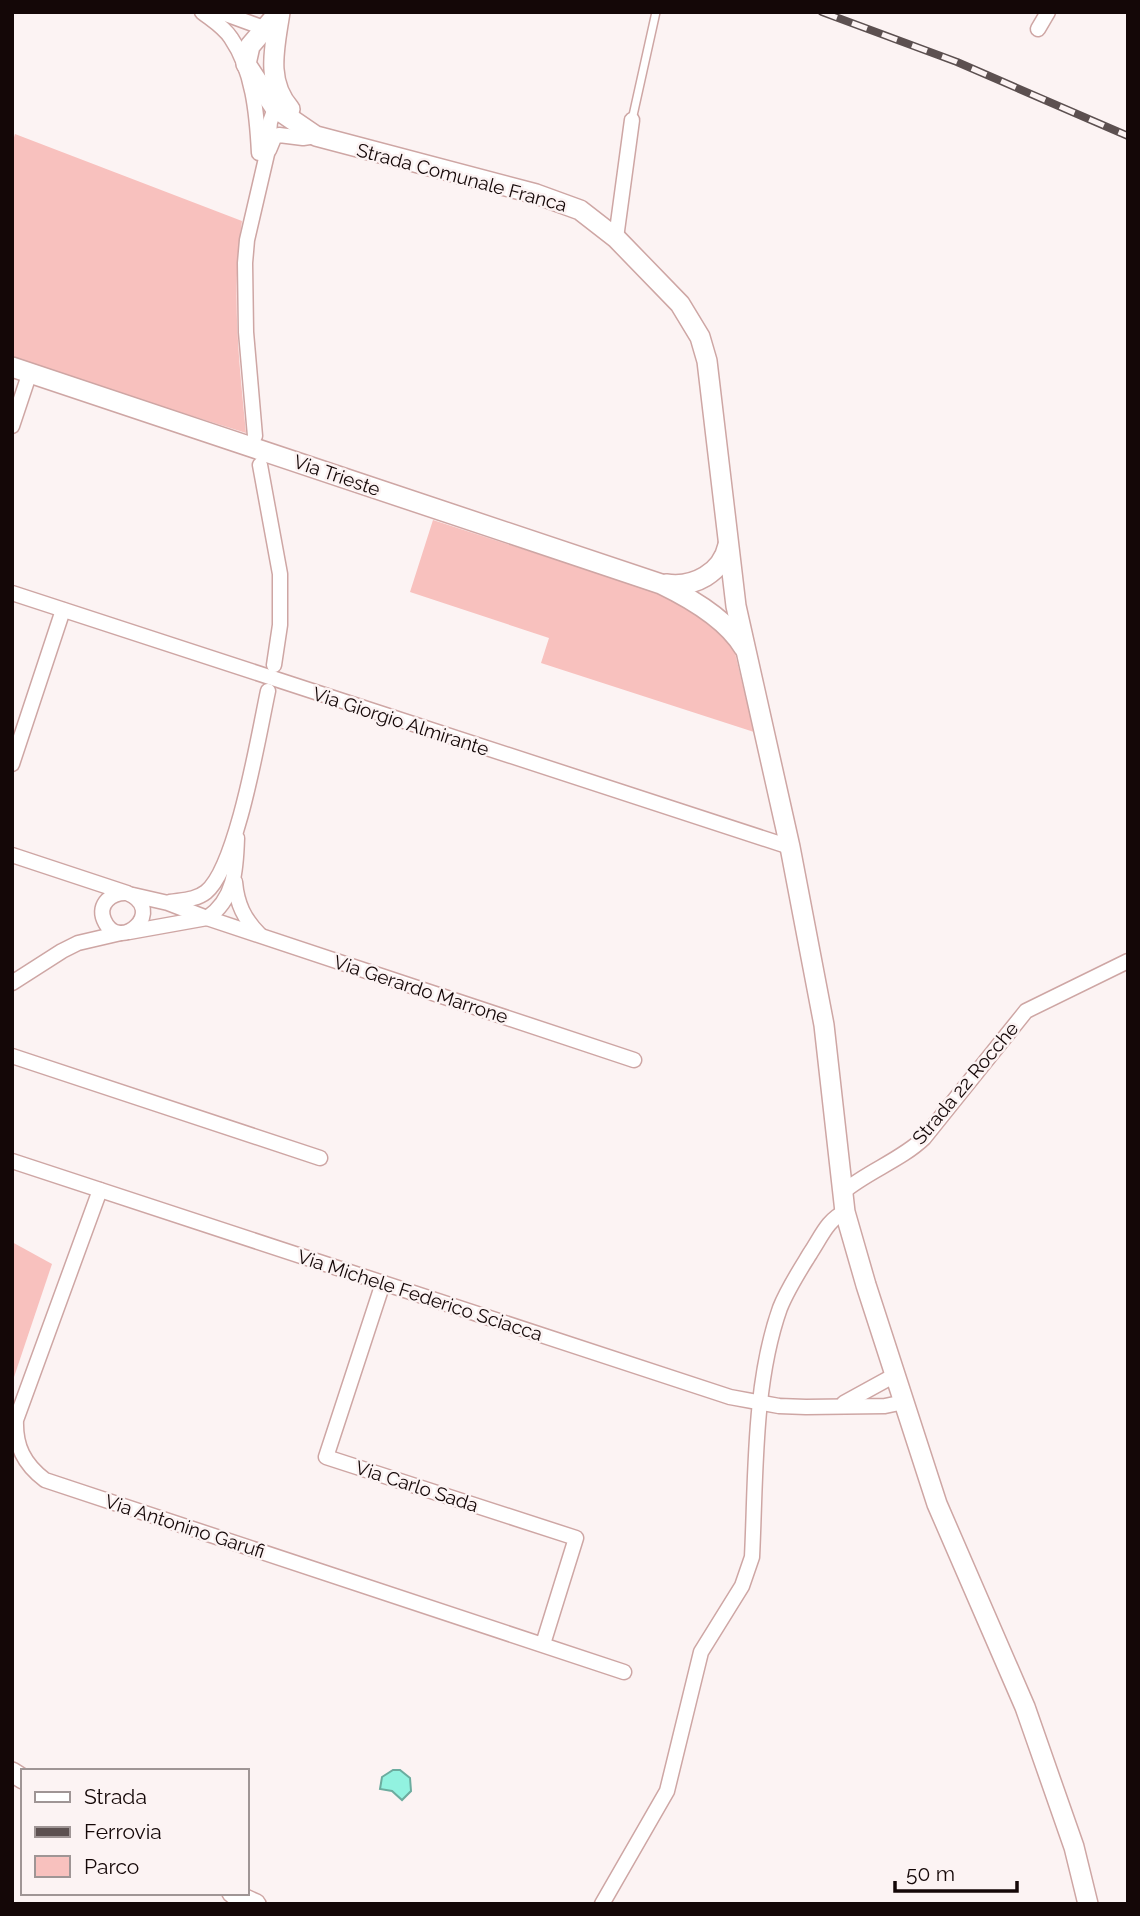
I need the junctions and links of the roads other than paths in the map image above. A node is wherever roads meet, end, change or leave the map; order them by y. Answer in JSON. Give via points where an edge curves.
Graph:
{"nodes":[{"id":1,"x":202,"y":12,"type":"edge"},
{"id":2,"x":220,"y":12,"type":"edge"},
{"id":3,"x":280,"y":12,"type":"edge"},
{"id":4,"x":656,"y":12,"type":"edge"},
{"id":5,"x":1048,"y":12,"type":"edge"},
{"id":6,"x":264,"y":28,"type":"junction"},
{"id":7,"x":1038,"y":29,"type":"dead end"},
{"id":8,"x":274,"y":45,"type":"junction"},
{"id":9,"x":246,"y":64,"type":"junction"},
{"id":10,"x":277,"y":102,"type":"junction"},
{"id":11,"x":632,"y":120,"type":"joint"},
{"id":12,"x":316,"y":136,"type":"junction"},
{"id":13,"x":340,"y":143,"type":"junction"},
{"id":14,"x":267,"y":154,"type":"junction"},
{"id":15,"x":262,"y":175,"type":"junction"},
{"id":16,"x":616,"y":238,"type":"junction"},
{"id":17,"x":21,"y":369,"type":"edge"},
{"id":18,"x":12,"y":426,"type":"edge"},
{"id":19,"x":255,"y":436,"type":"dead end"},
{"id":20,"x":260,"y":465,"type":"dead end"},
{"id":21,"x":728,"y":545,"type":"junction"},
{"id":22,"x":692,"y":591,"type":"junction"},
{"id":23,"x":12,"y":593,"type":"edge"},
{"id":24,"x":734,"y":597,"type":"junction"},
{"id":25,"x":63,"y":610,"type":"junction"},
{"id":26,"x":747,"y":654,"type":"junction"},
{"id":27,"x":274,"y":664,"type":"dead end"},
{"id":28,"x":268,"y":691,"type":"dead end"},
{"id":29,"x":12,"y":764,"type":"edge"},
{"id":30,"x":237,"y":829,"type":"junction"},
{"id":31,"x":790,"y":847,"type":"junction"},
{"id":32,"x":12,"y":855,"type":"edge"},
{"id":33,"x":235,"y":877,"type":"junction"},
{"id":34,"x":130,"y":894,"type":"junction"},
{"id":35,"x":168,"y":903,"type":"junction"},
{"id":36,"x":207,"y":918,"type":"junction"},
{"id":37,"x":125,"y":933,"type":"junction"},
{"id":38,"x":261,"y":936,"type":"junction"},
{"id":39,"x":1128,"y":961,"type":"edge"},
{"id":40,"x":12,"y":983,"type":"edge"},
{"id":41,"x":12,"y":1056,"type":"edge"},
{"id":42,"x":634,"y":1060,"type":"dead end"},
{"id":43,"x":320,"y":1158,"type":"dead end"},
{"id":44,"x":12,"y":1161,"type":"edge"},
{"id":45,"x":100,"y":1190,"type":"junction"},
{"id":46,"x":844,"y":1202,"type":"junction"},
{"id":47,"x":383,"y":1283,"type":"junction"},
{"id":48,"x":895,"y":1375,"type":"junction"},
{"id":49,"x":904,"y":1402,"type":"junction"},
{"id":50,"x":760,"y":1403,"type":"junction"},
{"id":51,"x":833,"y":1406,"type":"junction"},
{"id":52,"x":543,"y":1644,"type":"junction"},
{"id":53,"x":624,"y":1672,"type":"dead end"},
{"id":54,"x":236,"y":1895,"type":"edge"},
{"id":55,"x":256,"y":1904,"type":"edge"},
{"id":56,"x":602,"y":1904,"type":"edge"},
{"id":57,"x":1088,"y":1904,"type":"edge"}],
"edges":[{"from":1,"to":9,"type":"street","via":[[229,35]]},
{"from":2,"to":6,"type":"street"},
{"from":3,"to":6,"type":"street"},
{"from":3,"to":8,"type":"street"},
{"from":4,"to":11,"type":"lane"},
{"from":5,"to":7,"type":"street"},
{"from":6,"to":8,"type":"street"},
{"from":6,"to":9,"type":"street","via":[[250,46]]},
{"from":8,"to":10,"type":"street"},
{"from":9,"to":10,"type":"street"},
{"from":9,"to":15,"type":"street"},
{"from":10,"to":12,"type":"street"},
{"from":10,"to":13,"type":"street"},
{"from":10,"to":14,"type":"street"},
{"from":11,"to":16,"type":"street"},
{"from":12,"to":13,"type":"street"},
{"from":12,"to":14,"type":"street","via":[[279,135]]},
{"from":13,"to":16,"type":"street","name":"Strada Comunale Franca","via":[[562,202]]},
{"from":14,"to":15,"type":"street"},
{"from":15,"to":19,"type":"street","via":[[245,263]]},
{"from":16,"to":21,"type":"street","name":"Strada Comunale Franca","via":[[680,304],[700,337],[707,361]]},
{"from":17,"to":18,"type":"street"},
{"from":17,"to":22,"type":"street","name":"Via Trieste"},
{"from":20,"to":27,"type":"street","via":[[280,574]]},
{"from":21,"to":22,"type":"street","via":[[716,568]]},
{"from":21,"to":24,"type":"street","name":"Strada Comunale Franca"},
{"from":22,"to":24,"type":"street","via":[[723,609]]},
{"from":22,"to":26,"type":"street","via":[[735,634]]},
{"from":23,"to":25,"type":"street","name":"Via Giorgio Almirante"},
{"from":24,"to":26,"type":"street","name":"Strada Comunale Franca"},
{"from":25,"to":29,"type":"street"},
{"from":25,"to":31,"type":"street","name":"Via Giorgio Almirante"},
{"from":26,"to":31,"type":"street","name":"Strada Comunale Franca"},
{"from":28,"to":30,"type":"street"},
{"from":30,"to":33,"type":"street"},
{"from":30,"to":35,"type":"street","via":[[215,882],[193,898]]},
{"from":31,"to":46,"type":"street","name":"Strada Comunale Franca","via":[[824,1025]]},
{"from":32,"to":34,"type":"street","name":"Via Gerardo Marrone"},
{"from":33,"to":36,"type":"street","via":[[223,903]]},
{"from":33,"to":38,"type":"street","via":[[240,907]]},
{"from":34,"to":35,"type":"street","name":"Via Gerardo Marrone"},
{"from":34,"to":37,"type":"street","via":[[142,905],[142,919]]},
{"from":34,"to":37,"type":"street","via":[[114,894],[103,910],[109,928]]},
{"from":35,"to":36,"type":"street","name":"Via Gerardo Marrone"},
{"from":36,"to":37,"type":"street"},
{"from":36,"to":38,"type":"street","name":"Via Gerardo Marrone"},
{"from":37,"to":40,"type":"street","via":[[78,943]]},
{"from":38,"to":42,"type":"street","name":"Via Gerardo Marrone"},
{"from":39,"to":46,"type":"street","name":"Strada 22 Rocche","via":[[1026,1011],[924,1138],[859,1179]]},
{"from":41,"to":43,"type":"street"},
{"from":44,"to":45,"type":"street","name":"Via Michele Federico Sciacca"},
{"from":45,"to":47,"type":"street","name":"Via Michele Federico Sciacca"},
{"from":45,"to":52,"type":"street","name":"Via Antonino Garufi","via":[[16,1420],[21,1454],[31,1470],[45,1480]]},
{"from":46,"to":48,"type":"street","name":"Strada Comunale Franca"},
{"from":46,"to":50,"type":"street","name":"Strada 22 Rocche","via":[[788,1290],[770,1343]]},
{"from":47,"to":50,"type":"street","name":"Via Michele Federico Sciacca"},
{"from":47,"to":52,"type":"street","name":"Via Carlo Sada","via":[[326,1457],[576,1538]]},
{"from":48,"to":49,"type":"street","name":"Strada Comunale Franca"},
{"from":48,"to":51,"type":"street"},
{"from":49,"to":51,"type":"street","name":"Via Michele Federico Sciacca"},
{"from":49,"to":57,"type":"street","name":"Strada Comunale Franca","via":[[937,1504],[1025,1707],[1074,1847]]},
{"from":50,"to":51,"type":"street","name":"Via Michele Federico Sciacca"},
{"from":50,"to":56,"type":"street","name":"Strada 22 Rocche","via":[[748,1572],[701,1652],[667,1791]]},
{"from":52,"to":53,"type":"street","name":"Via Antonino Garufi"},
{"from":54,"to":55,"type":"street"}]}
